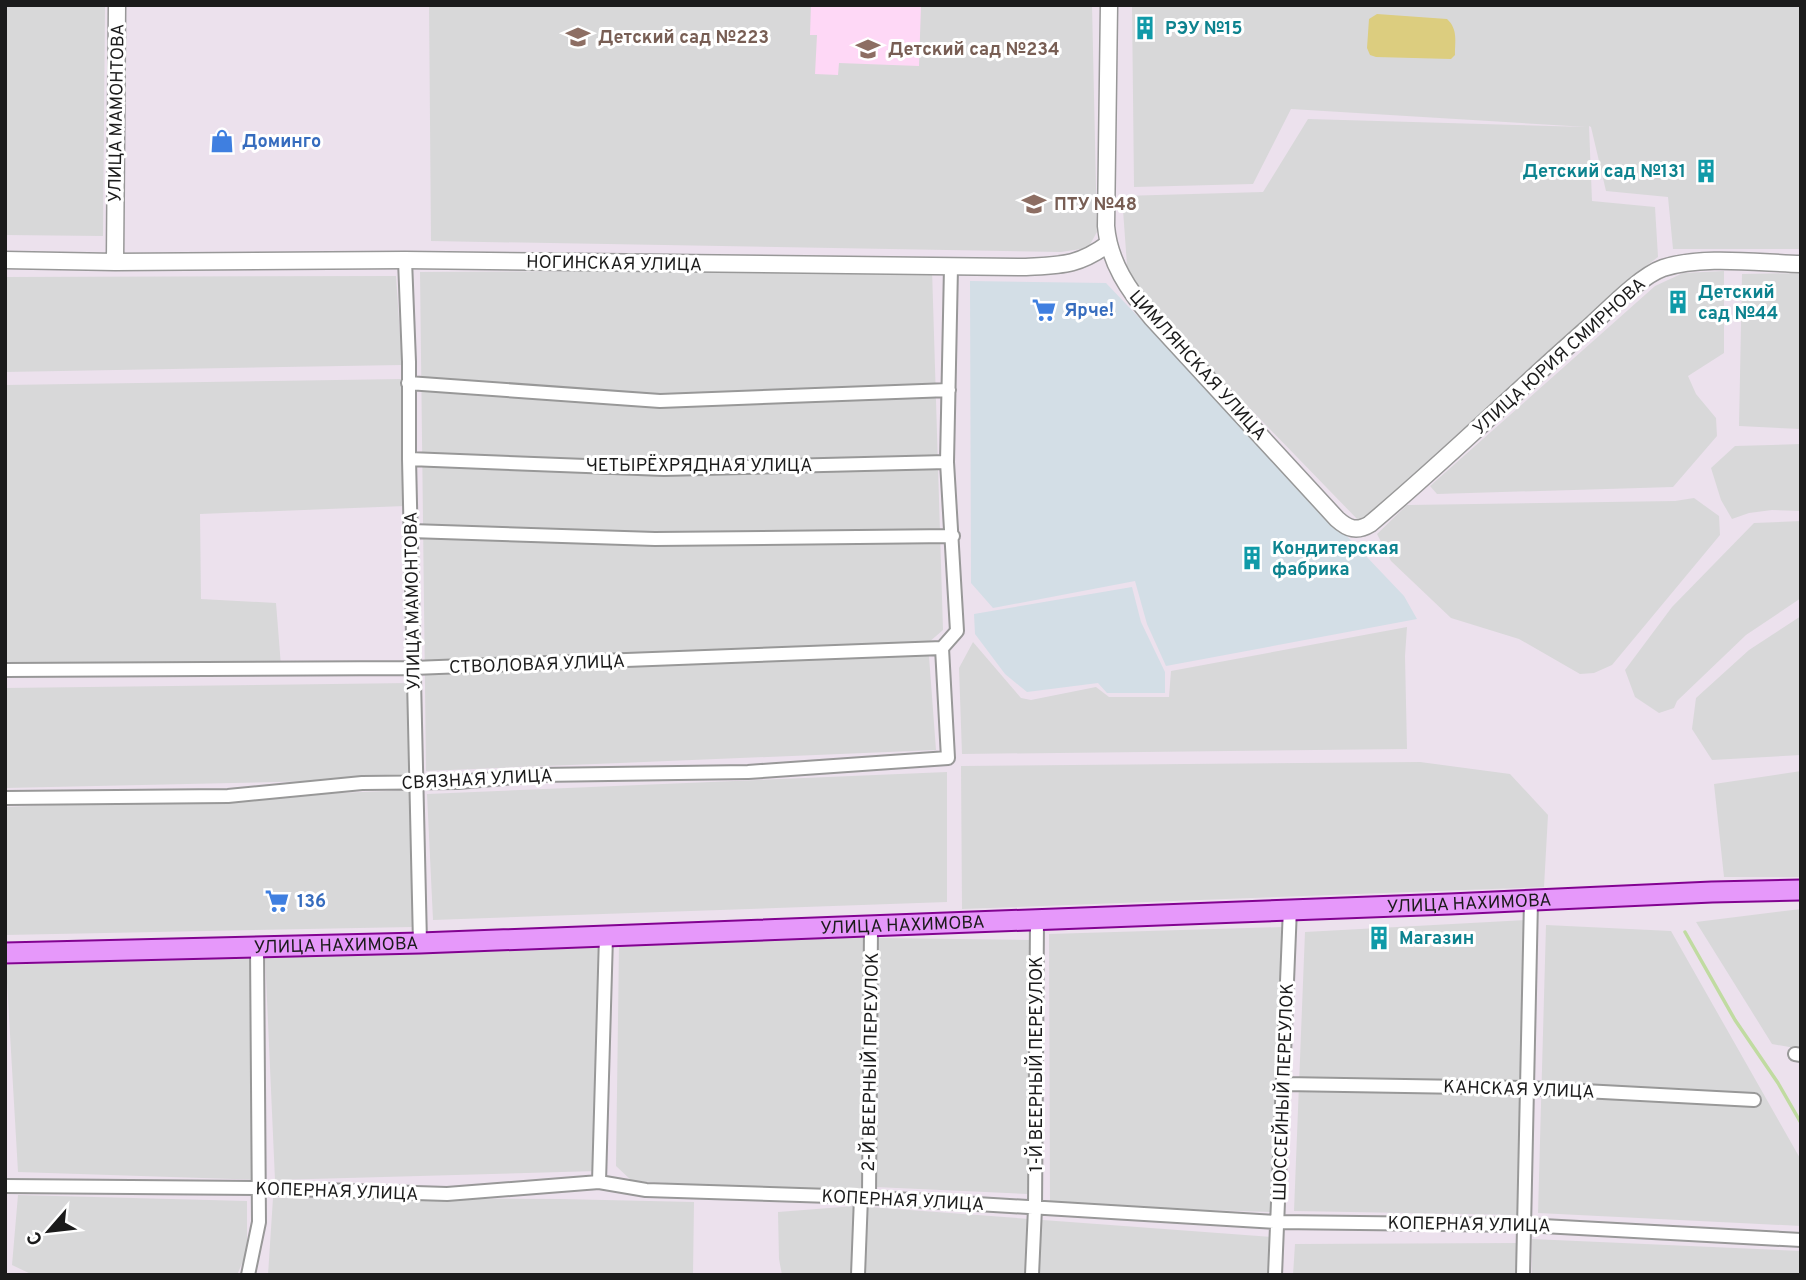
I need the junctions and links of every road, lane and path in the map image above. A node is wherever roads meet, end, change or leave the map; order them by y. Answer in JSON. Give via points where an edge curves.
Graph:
{"nodes":[{"id":1,"x":117,"y":5,"type":"edge"},
{"id":2,"x":1109,"y":5,"type":"edge"},
{"id":3,"x":1108,"y":244,"type":"junction"},
{"id":4,"x":5,"y":260,"type":"edge"},
{"id":5,"x":405,"y":260,"type":"junction"},
{"id":6,"x":115,"y":262,"type":"junction"},
{"id":7,"x":1801,"y":264,"type":"edge"},
{"id":8,"x":951,"y":267,"type":"junction"},
{"id":9,"x":408,"y":383,"type":"junction"},
{"id":10,"x":949,"y":390,"type":"junction"},
{"id":11,"x":409,"y":459,"type":"junction"},
{"id":12,"x":947,"y":462,"type":"junction"},
{"id":13,"x":1350,"y":528,"type":"joint"},
{"id":14,"x":411,"y":531,"type":"junction"},
{"id":15,"x":953,"y":536,"type":"junction"},
{"id":16,"x":942,"y":648,"type":"junction"},
{"id":17,"x":413,"y":668,"type":"junction"},
{"id":18,"x":5,"y":670,"type":"edge"},
{"id":19,"x":416,"y":782,"type":"junction"},
{"id":20,"x":5,"y":798,"type":"edge"},
{"id":21,"x":1801,"y":890,"type":"edge"},
{"id":22,"x":1531,"y":900,"type":"junction"},
{"id":23,"x":1290,"y":908,"type":"junction"},
{"id":24,"x":1037,"y":920,"type":"junction"},
{"id":25,"x":871,"y":926,"type":"junction"},
{"id":26,"x":606,"y":936,"type":"junction"},
{"id":27,"x":420,"y":943,"type":"junction"},
{"id":28,"x":257,"y":947,"type":"junction"},
{"id":29,"x":5,"y":953,"type":"edge"},
{"id":30,"x":1283,"y":1084,"type":"junction"},
{"id":31,"x":1527,"y":1088,"type":"junction"},
{"id":32,"x":1754,"y":1100,"type":"dead end"},
{"id":33,"x":598,"y":1182,"type":"junction"},
{"id":34,"x":5,"y":1186,"type":"edge"},
{"id":35,"x":258,"y":1188,"type":"junction"},
{"id":36,"x":865,"y":1197,"type":"junction"},
{"id":37,"x":1035,"y":1208,"type":"junction"},
{"id":38,"x":1278,"y":1222,"type":"junction"},
{"id":39,"x":1523,"y":1224,"type":"junction"},
{"id":40,"x":1801,"y":1240,"type":"edge"},
{"id":41,"x":247,"y":1275,"type":"edge"},
{"id":42,"x":858,"y":1275,"type":"edge"},
{"id":43,"x":1032,"y":1275,"type":"edge"},
{"id":44,"x":1275,"y":1275,"type":"edge"},
{"id":45,"x":1523,"y":1275,"type":"edge"}],
"edges":[{"from":1,"to":6,"type":"street","name":"УЛИЦА МАМОНТОВА"},
{"from":2,"to":3,"type":"street","name":"ЦИМЛЯНСКАЯ УЛИЦА"},
{"from":3,"to":8,"type":"street","name":"НОГИНСКАЯ УЛИЦА","via":[[1070,264]]},
{"from":3,"to":13,"type":"street","name":"ЦИМЛЯНСКАЯ УЛИЦА","via":[[1135,298],[1152,318]]},
{"from":4,"to":6,"type":"street","name":"НОГИНСКАЯ УЛИЦА"},
{"from":5,"to":6,"type":"street","name":"НОГИНСКАЯ УЛИЦА"},
{"from":5,"to":8,"type":"street","name":"НОГИНСКАЯ УЛИЦА"},
{"from":5,"to":9,"type":"street","name":"УЛИЦА МАМОНТОВА"},
{"from":7,"to":13,"type":"street","name":"УЛИЦА ЮРИЯ СМИРНОВА","via":[[1699,263],[1660,269],[1380,516],[1363,528]]},
{"from":8,"to":10,"type":"street"},
{"from":9,"to":10,"type":"street","via":[[660,401]]},
{"from":9,"to":11,"type":"street","name":"УЛИЦА МАМОНТОВА"},
{"from":10,"to":12,"type":"street"},
{"from":11,"to":12,"type":"street","name":"ЧЕТЫРЁХРЯДНАЯ УЛИЦА","via":[[664,469]]},
{"from":11,"to":14,"type":"street","name":"УЛИЦА МАМОНТОВА"},
{"from":12,"to":15,"type":"street"},
{"from":14,"to":15,"type":"street","via":[[655,539]]},
{"from":14,"to":17,"type":"street","name":"УЛИЦА МАМОНТОВА"},
{"from":15,"to":16,"type":"street","via":[[957,631]]},
{"from":16,"to":17,"type":"street","name":"СТВОЛОВАЯ УЛИЦА"},
{"from":16,"to":19,"type":"street","name":"СВЯЗНАЯ УЛИЦА","via":[[948,758],[748,772]]},
{"from":17,"to":18,"type":"street","name":"СТВОЛОВАЯ УЛИЦА"},
{"from":17,"to":19,"type":"street","name":"УЛИЦА МАМОНТОВА"},
{"from":19,"to":20,"type":"street","name":"СВЯЗНАЯ УЛИЦА","via":[[228,796]]},
{"from":19,"to":27,"type":"street","name":"УЛИЦА МАМОНТОВА"},
{"from":21,"to":22,"type":"main road","name":"УЛИЦА НАХИМОВА"},
{"from":22,"to":23,"type":"main road","name":"УЛИЦА НАХИМОВА"},
{"from":22,"to":31,"type":"street"},
{"from":23,"to":24,"type":"main road","name":"УЛИЦА НАХИМОВА"},
{"from":23,"to":30,"type":"street","name":"ШОССЕЙНЫЙ ПЕРЕУЛОК"},
{"from":24,"to":25,"type":"main road","name":"УЛИЦА НАХИМОВА"},
{"from":24,"to":37,"type":"street","name":"1-Й ВЕЕРНЫЙ ПЕРЕУЛОК"},
{"from":25,"to":26,"type":"main road","name":"УЛИЦА НАХИМОВА"},
{"from":25,"to":36,"type":"street","name":"2-Й ВЕЕРНЫЙ ПЕРЕУЛОК"},
{"from":26,"to":27,"type":"main road","name":"УЛИЦА НАХИМОВА"},
{"from":26,"to":33,"type":"street"},
{"from":27,"to":28,"type":"main road","name":"УЛИЦА НАХИМОВА"},
{"from":28,"to":29,"type":"main road","name":"УЛИЦА НАХИМОВА"},
{"from":28,"to":35,"type":"street"},
{"from":30,"to":31,"type":"street","name":"КАНСКАЯ УЛИЦА"},
{"from":30,"to":38,"type":"street","name":"ШОССЕЙНЫЙ ПЕРЕУЛОК"},
{"from":31,"to":32,"type":"street","name":"КАНСКАЯ УЛИЦА"},
{"from":31,"to":39,"type":"street"},
{"from":33,"to":35,"type":"street","name":"КОПЕРНАЯ УЛИЦА","via":[[447,1194]]},
{"from":33,"to":36,"type":"street","name":"КОПЕРНАЯ УЛИЦА","via":[[646,1190]]},
{"from":34,"to":35,"type":"street","name":"КОПЕРНАЯ УЛИЦА"},
{"from":35,"to":41,"type":"street","via":[[260,1222]]},
{"from":36,"to":37,"type":"street","name":"КОПЕРНАЯ УЛИЦА"},
{"from":36,"to":42,"type":"street","name":"2-Й ВЕЕРНЫЙ ПЕРЕУЛОК"},
{"from":37,"to":38,"type":"street","name":"КОПЕРНАЯ УЛИЦА"},
{"from":37,"to":43,"type":"street","name":"1-Й ВЕЕРНЫЙ ПЕРЕУЛОК"},
{"from":38,"to":39,"type":"street","name":"КОПЕРНАЯ УЛИЦА"},
{"from":38,"to":44,"type":"street","name":"ШОССЕЙНЫЙ ПЕРЕУЛОК"},
{"from":39,"to":40,"type":"street","name":"КОПЕРНАЯ УЛИЦА"},
{"from":39,"to":45,"type":"street"}]}
